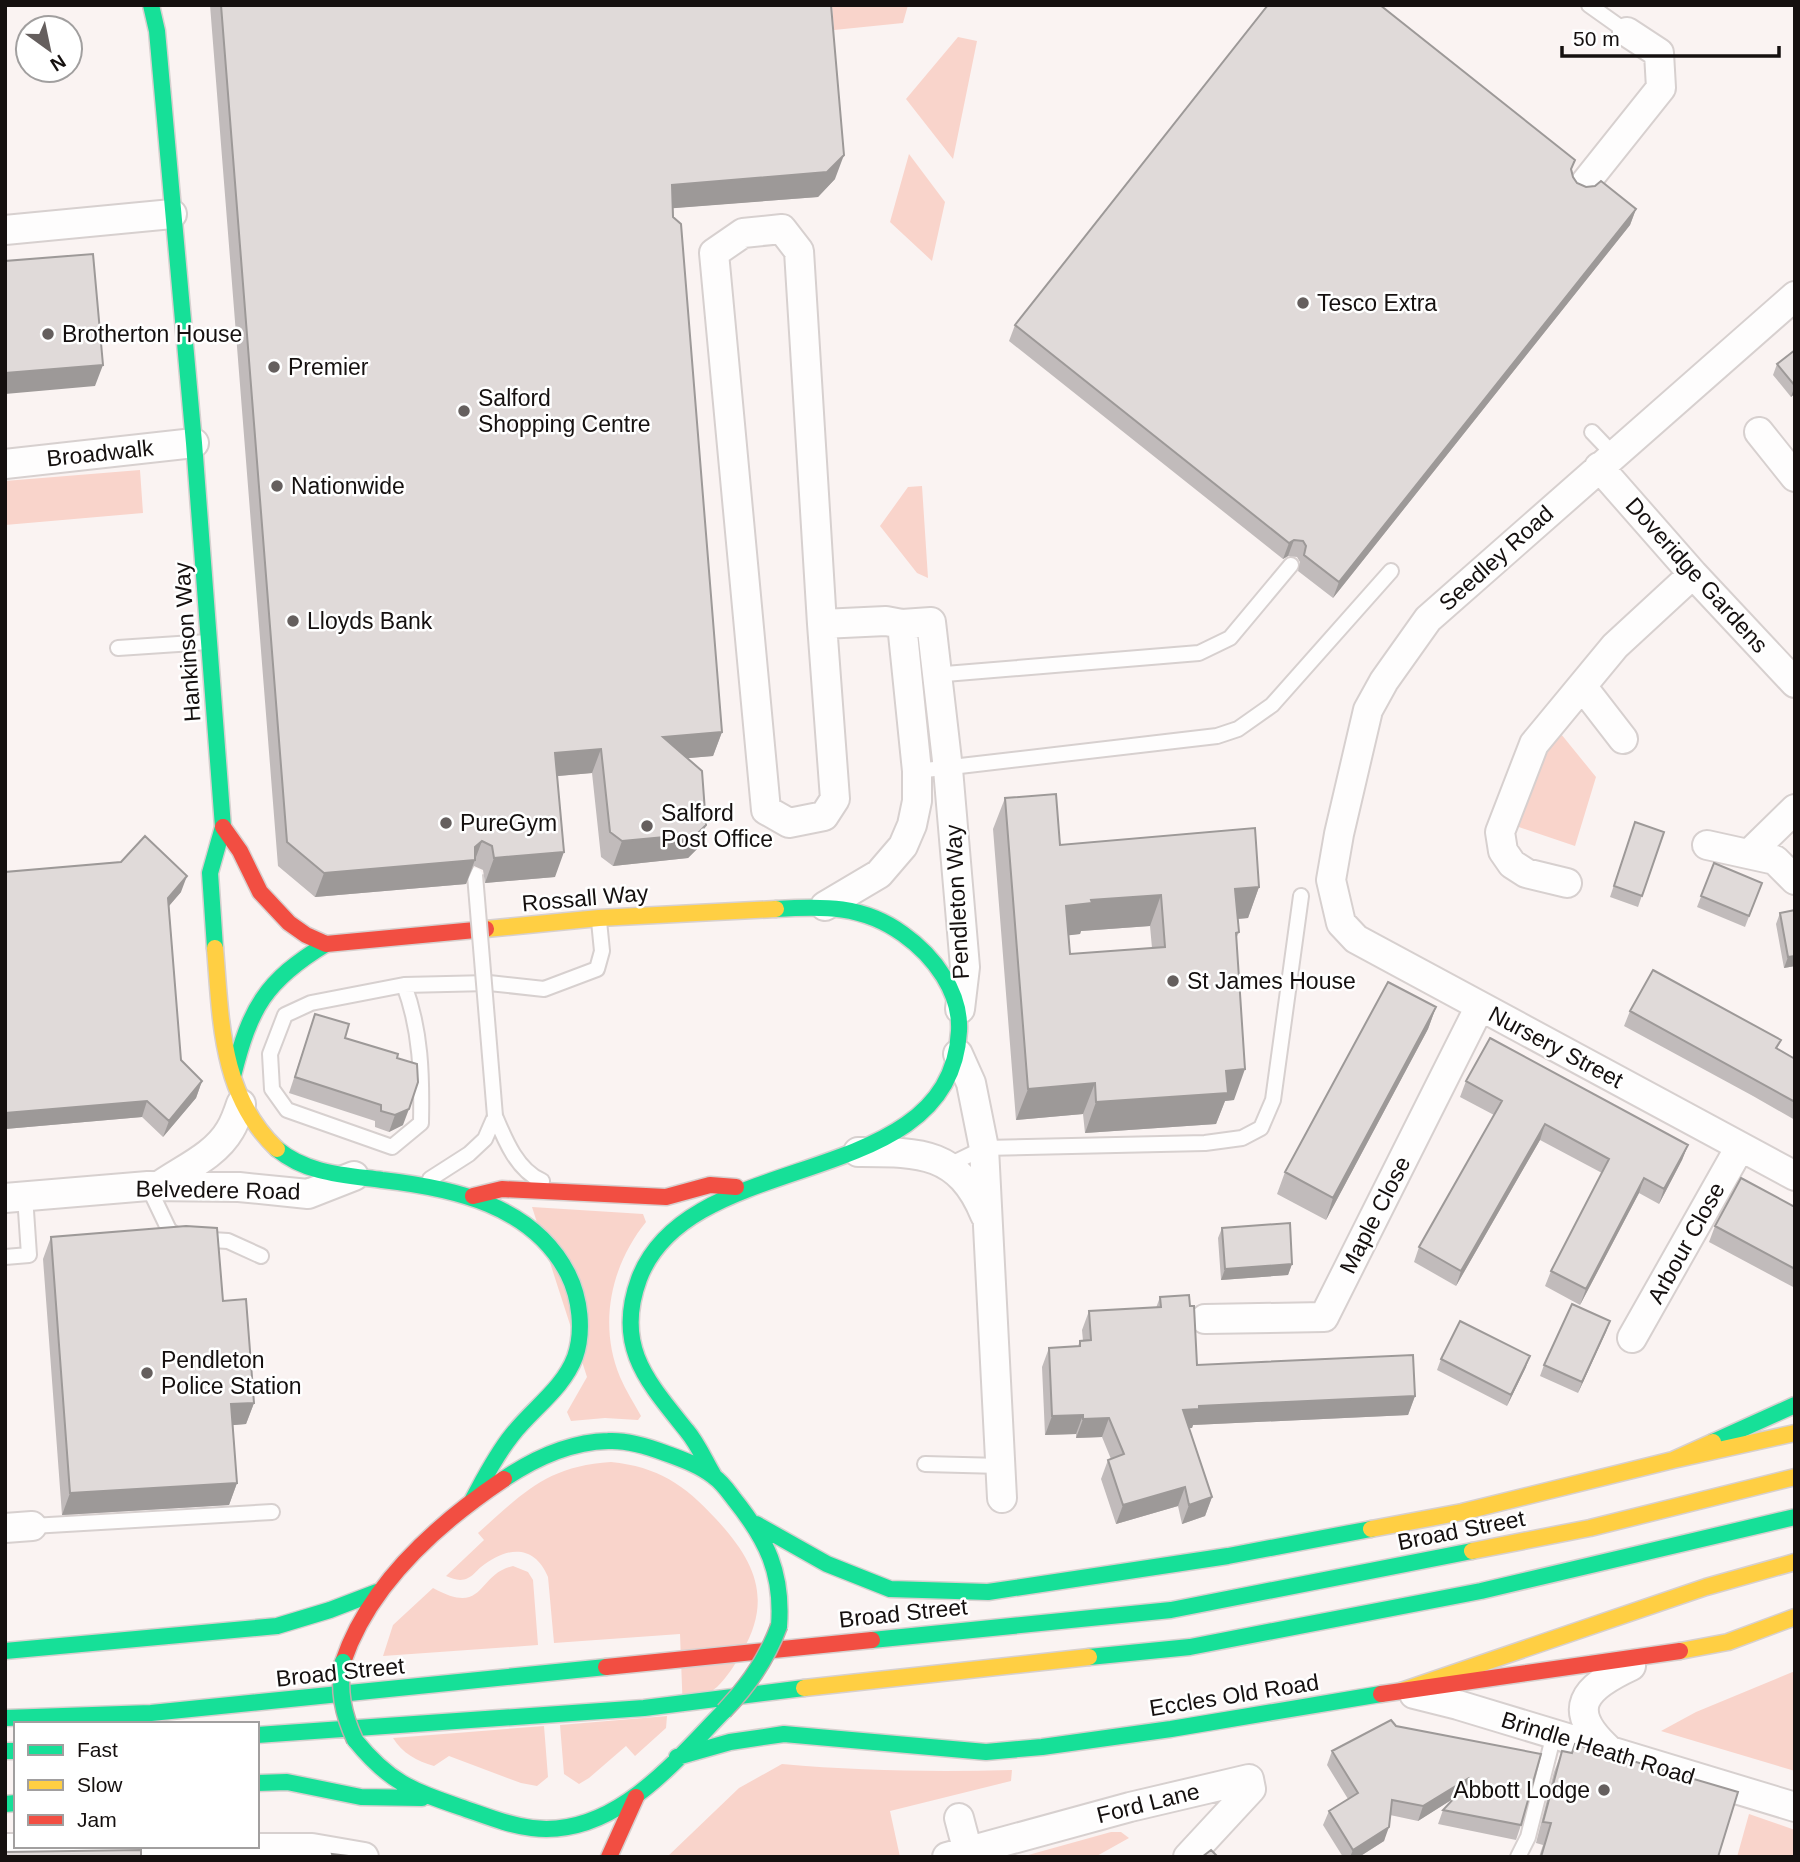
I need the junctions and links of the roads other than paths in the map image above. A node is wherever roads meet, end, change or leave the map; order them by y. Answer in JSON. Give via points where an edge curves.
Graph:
{"nodes":[{"id":1,"x":150,"y":5,"type":"edge"},
{"id":2,"x":161,"y":5,"type":"edge"},
{"id":3,"x":1590,"y":5,"type":"edge"},
{"id":4,"x":158,"y":32,"type":"junction"},
{"id":5,"x":1627,"y":32,"type":"joint"},
{"id":6,"x":1582,"y":187,"type":"edge"},
{"id":7,"x":172,"y":214,"type":"junction"},
{"id":8,"x":5,"y":229,"type":"edge"},
{"id":9,"x":1795,"y":296,"type":"edge"},
{"id":10,"x":1591,"y":432,"type":"dead end"},
{"id":11,"x":1759,"y":432,"type":"dead end"},
{"id":12,"x":194,"y":443,"type":"junction"},
{"id":13,"x":1606,"y":460,"type":"junction"},
{"id":14,"x":5,"y":464,"type":"edge"},
{"id":15,"x":1795,"y":477,"type":"edge"},
{"id":16,"x":1291,"y":565,"type":"edge"},
{"id":17,"x":1391,"y":571,"type":"dead end"},
{"id":18,"x":1693,"y":575,"type":"junction"},
{"id":19,"x":822,"y":624,"type":"junction"},
{"id":20,"x":902,"y":624,"type":"junction"},
{"id":21,"x":210,"y":642,"type":"junction"},
{"id":22,"x":118,"y":649,"type":"dead end"},
{"id":23,"x":937,"y":674,"type":"junction"},
{"id":24,"x":907,"y":677,"type":"junction"},
{"id":25,"x":1795,"y":684,"type":"edge"},
{"id":26,"x":1582,"y":686,"type":"junction"},
{"id":27,"x":1623,"y":739,"type":"dead end"},
{"id":28,"x":947,"y":769,"type":"junction"},
{"id":29,"x":917,"y":771,"type":"junction"},
{"id":30,"x":1795,"y":809,"type":"edge"},
{"id":31,"x":223,"y":827,"type":"junction"},
{"id":32,"x":1707,"y":845,"type":"dead end"},
{"id":33,"x":1749,"y":854,"type":"junction"},
{"id":34,"x":475,"y":875,"type":"edge"},
{"id":35,"x":1795,"y":880,"type":"edge"},
{"id":36,"x":1567,"y":883,"type":"dead end"},
{"id":37,"x":1301,"y":896,"type":"dead end"},
{"id":38,"x":1335,"y":902,"type":"joint"},
{"id":39,"x":825,"y":906,"type":"junction"},
{"id":40,"x":599,"y":918,"type":"junction"},
{"id":41,"x":326,"y":944,"type":"junction"},
{"id":42,"x":404,"y":985,"type":"junction"},
{"id":43,"x":1480,"y":1006,"type":"junction"},
{"id":44,"x":960,"y":1012,"type":"junction"},
{"id":45,"x":958,"y":1054,"type":"junction"},
{"id":46,"x":236,"y":1093,"type":"junction"},
{"id":47,"x":495,"y":1116,"type":"junction"},
{"id":48,"x":1740,"y":1147,"type":"junction"},
{"id":49,"x":984,"y":1148,"type":"junction"},
{"id":50,"x":852,"y":1152,"type":"junction"},
{"id":51,"x":947,"y":1166,"type":"junction"},
{"id":52,"x":354,"y":1176,"type":"junction"},
{"id":53,"x":1795,"y":1176,"type":"edge"},
{"id":54,"x":422,"y":1184,"type":"junction"},
{"id":55,"x":154,"y":1186,"type":"junction"},
{"id":56,"x":752,"y":1188,"type":"junction"},
{"id":57,"x":567,"y":1191,"type":"junction"},
{"id":58,"x":15,"y":1197,"type":"edge"},
{"id":59,"x":468,"y":1197,"type":"junction"},
{"id":60,"x":988,"y":1221,"type":"junction"},
{"id":61,"x":261,"y":1256,"type":"dead end"},
{"id":62,"x":5,"y":1257,"type":"edge"},
{"id":63,"x":1205,"y":1319,"type":"dead end"},
{"id":64,"x":1632,"y":1338,"type":"dead end"},
{"id":65,"x":1795,"y":1405,"type":"edge"},
{"id":66,"x":1795,"y":1433,"type":"edge"},
{"id":67,"x":1673,"y":1460,"type":"junction"},
{"id":68,"x":925,"y":1464,"type":"dead end"},
{"id":69,"x":1001,"y":1466,"type":"junction"},
{"id":70,"x":714,"y":1476,"type":"junction"},
{"id":71,"x":1795,"y":1477,"type":"edge"},
{"id":72,"x":1002,"y":1498,"type":"dead end"},
{"id":73,"x":472,"y":1499,"type":"junction"},
{"id":74,"x":272,"y":1512,"type":"dead end"},
{"id":75,"x":1795,"y":1517,"type":"edge"},
{"id":76,"x":756,"y":1524,"type":"junction"},
{"id":77,"x":19,"y":1527,"type":"edge"},
{"id":78,"x":1795,"y":1562,"type":"edge"},
{"id":79,"x":377,"y":1592,"type":"junction"},
{"id":80,"x":1795,"y":1617,"type":"edge"},
{"id":81,"x":5,"y":1651,"type":"edge"},
{"id":82,"x":1652,"y":1656,"type":"junction"},
{"id":83,"x":1401,"y":1691,"type":"junction"},
{"id":84,"x":5,"y":1718,"type":"edge"},
{"id":85,"x":1554,"y":1734,"type":"junction"},
{"id":86,"x":259,"y":1735,"type":"edge"},
{"id":87,"x":1609,"y":1750,"type":"junction"},
{"id":88,"x":677,"y":1757,"type":"junction"},
{"id":89,"x":259,"y":1783,"type":"edge"},
{"id":90,"x":636,"y":1797,"type":"junction"},
{"id":91,"x":432,"y":1798,"type":"junction"},
{"id":92,"x":1795,"y":1807,"type":"edge"},
{"id":93,"x":959,"y":1818,"type":"dead end"},
{"id":94,"x":499,"y":1821,"type":"junction"},
{"id":95,"x":514,"y":1839,"type":"dead end"},
{"id":96,"x":259,"y":1848,"type":"edge"},
{"id":97,"x":958,"y":1854,"type":"edge"},
{"id":98,"x":364,"y":1857,"type":"edge"},
{"id":99,"x":610,"y":1857,"type":"edge"},
{"id":100,"x":1188,"y":1857,"type":"edge"},
{"id":101,"x":1518,"y":1857,"type":"edge"}],
"edges":[{"from":1,"to":4,"type":"main road","name":"Hankinson Way"},
{"from":2,"to":4,"type":"main road","name":"Hankinson Way"},
{"from":3,"to":5,"type":"lane"},
{"from":4,"to":7,"type":"main road","name":"Hankinson Way"},
{"from":5,"to":6,"type":"street","via":[[1660,53],[1661,88]]},
{"from":7,"to":8,"type":"street"},
{"from":7,"to":12,"type":"main road","name":"Hankinson Way"},
{"from":9,"to":13,"type":"street","name":"Seedley Road"},
{"from":10,"to":13,"type":"lane"},
{"from":11,"to":15,"type":"street"},
{"from":12,"to":14,"type":"street","name":"Broadwalk"},
{"from":12,"to":21,"type":"main road","name":"Hankinson Way"},
{"from":13,"to":18,"type":"street","name":"Doveridge Gardens"},
{"from":13,"to":38,"type":"street","name":"Seedley Road","via":[[1428,619],[1384,681],[1368,710],[1339,834],[1331,880]]},
{"from":16,"to":23,"type":"lane","via":[[1230,638],[1199,653]]},
{"from":17,"to":28,"type":"lane","via":[[1272,705],[1238,729],[1217,736]]},
{"from":18,"to":25,"type":"street","name":"Doveridge Gardens"},
{"from":18,"to":26,"type":"street","via":[[1615,646]]},
{"from":19,"to":19,"type":"street","via":[[835,799],[824,816],[789,822],[766,810],[714,253],[743,233],[782,229],[799,251]]},
{"from":19,"to":20,"type":"street"},
{"from":20,"to":23,"type":"street","name":"Pendleton Way","via":[[932,622]]},
{"from":20,"to":24,"type":"street"},
{"from":21,"to":22,"type":"lane"},
{"from":21,"to":31,"type":"main road","name":"Hankinson Way"},
{"from":23,"to":24,"type":"lane"},
{"from":23,"to":28,"type":"street","name":"Pendleton Way"},
{"from":24,"to":29,"type":"street"},
{"from":26,"to":27,"type":"street"},
{"from":26,"to":36,"type":"street","via":[[1534,744],[1500,832],[1503,851],[1512,864],[1526,873]]},
{"from":28,"to":29,"type":"lane"},
{"from":28,"to":44,"type":"street","name":"Pendleton Way","via":[[965,967]]},
{"from":29,"to":39,"type":"street","via":[[917,801],[902,846],[879,874]]},
{"from":30,"to":33,"type":"street"},
{"from":31,"to":41,"type":"main road","via":[[260,892],[289,923]]},
{"from":31,"to":46,"type":"main road","name":"Hankinson Way","via":[[210,873],[220,1034]]},
{"from":32,"to":33,"type":"street"},
{"from":33,"to":35,"type":"street","via":[[1775,860]]},
{"from":34,"to":47,"type":"lane","bridge":true},
{"from":37,"to":49,"type":"lane","via":[[1273,1100],[1261,1128],[1242,1138],[1205,1143]]},
{"from":38,"to":43,"type":"street","name":"Nursery Street","via":[[1341,923],[1356,939]]},
{"from":39,"to":40,"type":"main road","name":"Rossall Way"},
{"from":39,"to":44,"type":"main road","name":"Rossall Way","via":[[879,918],[900,931],[934,964],[950,986]]},
{"from":40,"to":41,"type":"main road","name":"Rossall Way"},
{"from":40,"to":42,"type":"lane","via":[[602,951],[597,969],[544,989],[489,983]]},
{"from":41,"to":46,"type":"main road","via":[[287,968],[252,1010],[242,1037]]},
{"from":42,"to":42,"type":"lane","via":[[423,1070],[421,1123],[392,1147],[286,1110],[272,1089],[270,1054],[285,1015],[310,1003]]},
{"from":43,"to":48,"type":"street","name":"Nursery Street"},
{"from":43,"to":63,"type":"street","name":"Maple Close","via":[[1324,1317]]},
{"from":44,"to":45,"type":"main road","name":"Pendleton Way"},
{"from":45,"to":49,"type":"street","via":[[971,1083]]},
{"from":45,"to":50,"type":"main road","name":"Pendleton Way","via":[[931,1102],[911,1120]]},
{"from":46,"to":52,"type":"main road","name":"Hankinson Way","via":[[268,1141],[286,1157]]},
{"from":46,"to":55,"type":"street","via":[[229,1131],[216,1147]]},
{"from":47,"to":54,"type":"lane","via":[[485,1139]]},
{"from":47,"to":57,"type":"lane","via":[[519,1162],[536,1178]]},
{"from":48,"to":53,"type":"street","name":"Nursery Street"},
{"from":48,"to":64,"type":"street","name":"Arbour Close"},
{"from":49,"to":51,"type":"lane"},
{"from":49,"to":60,"type":"street"},
{"from":50,"to":51,"type":"street","via":[[909,1152],[930,1156]]},
{"from":50,"to":56,"type":"main road","name":"Pendleton Way"},
{"from":51,"to":60,"type":"street","via":[[978,1198]]},
{"from":52,"to":54,"type":"main road","name":"Belvedere Road"},
{"from":52,"to":55,"type":"street","name":"Belvedere Road","via":[[308,1194]]},
{"from":54,"to":59,"type":"main road","name":"Belvedere Road"},
{"from":55,"to":58,"type":"street","name":"Belvedere Road"},
{"from":55,"to":61,"type":"lane","via":[[169,1230],[180,1238],[228,1241]]},
{"from":56,"to":57,"type":"main road","via":[[710,1185],[666,1197]]},
{"from":56,"to":70,"type":"main road","name":"Pendleton Way","via":[[663,1240],[640,1275],[630,1312],[633,1352],[640,1369]]},
{"from":57,"to":59,"type":"main road","via":[[502,1189]]},
{"from":58,"to":62,"type":"lane","via":[[29,1255]]},
{"from":59,"to":73,"type":"main road","name":"Belvedere Road","via":[[513,1214],[556,1251],[567,1270],[580,1317],[576,1354],[563,1382],[511,1436]]},
{"from":60,"to":69,"type":"street"},
{"from":65,"to":67,"type":"main road"},
{"from":66,"to":67,"type":"main road"},
{"from":67,"to":76,"type":"main road","via":[[1462,1512],[1228,1556],[988,1592],[890,1589],[827,1564]]},
{"from":68,"to":69,"type":"lane"},
{"from":69,"to":72,"type":"street"},
{"from":70,"to":73,"type":"main road","via":[[668,1453],[609,1439],[579,1442],[544,1456]]},
{"from":70,"to":76,"type":"main road"},
{"from":71,"to":84,"type":"main road","name":"Broad Street","via":[[1590,1528],[1171,1610],[151,1713]]},
{"from":73,"to":79,"type":"main road"},
{"from":74,"to":77,"type":"lane"},
{"from":75,"to":86,"type":"main road","via":[[1481,1591],[1191,1647],[644,1708]]},
{"from":76,"to":88,"type":"main road","bridge":true,"via":[[769,1546],[778,1578],[779,1626],[765,1662],[739,1696]]},
{"from":78,"to":83,"type":"main road","via":[[1706,1587]]},
{"from":79,"to":81,"type":"main road","via":[[278,1626]]},
{"from":79,"to":91,"type":"main road","bridge":true,"via":[[349,1640],[340,1676],[342,1709],[355,1740],[385,1775]]},
{"from":80,"to":82,"type":"main road","name":"Eccles Old Road","via":[[1728,1642]]},
{"from":82,"to":83,"type":"main road","name":"Eccles Old Road"},
{"from":82,"to":87,"type":"street","via":[[1603,1679],[1586,1698],[1586,1723]]},
{"from":83,"to":85,"type":"street","name":"Brindle Heath Road"},
{"from":83,"to":88,"type":"main road","name":"Eccles Old Road","via":[[1171,1729],[986,1752],[784,1734],[723,1742]]},
{"from":85,"to":87,"type":"street","name":"Brindle Heath Road"},
{"from":85,"to":101,"type":"lane","via":[[1528,1837]]},
{"from":87,"to":92,"type":"street","name":"Brindle Heath Road"},
{"from":88,"to":90,"type":"main road"},
{"from":89,"to":91,"type":"main road","via":[[287,1782],[361,1797]]},
{"from":90,"to":94,"type":"main road","via":[[609,1814],[557,1829]]},
{"from":90,"to":99,"type":"main road"},
{"from":91,"to":94,"type":"main road"},
{"from":93,"to":97,"type":"street"},
{"from":94,"to":95,"type":"main road"},
{"from":96,"to":98,"type":"street","via":[[312,1848]]},
{"from":97,"to":100,"type":"street","name":"Ford Lane","via":[[1249,1779],[1251,1789]]}]}
